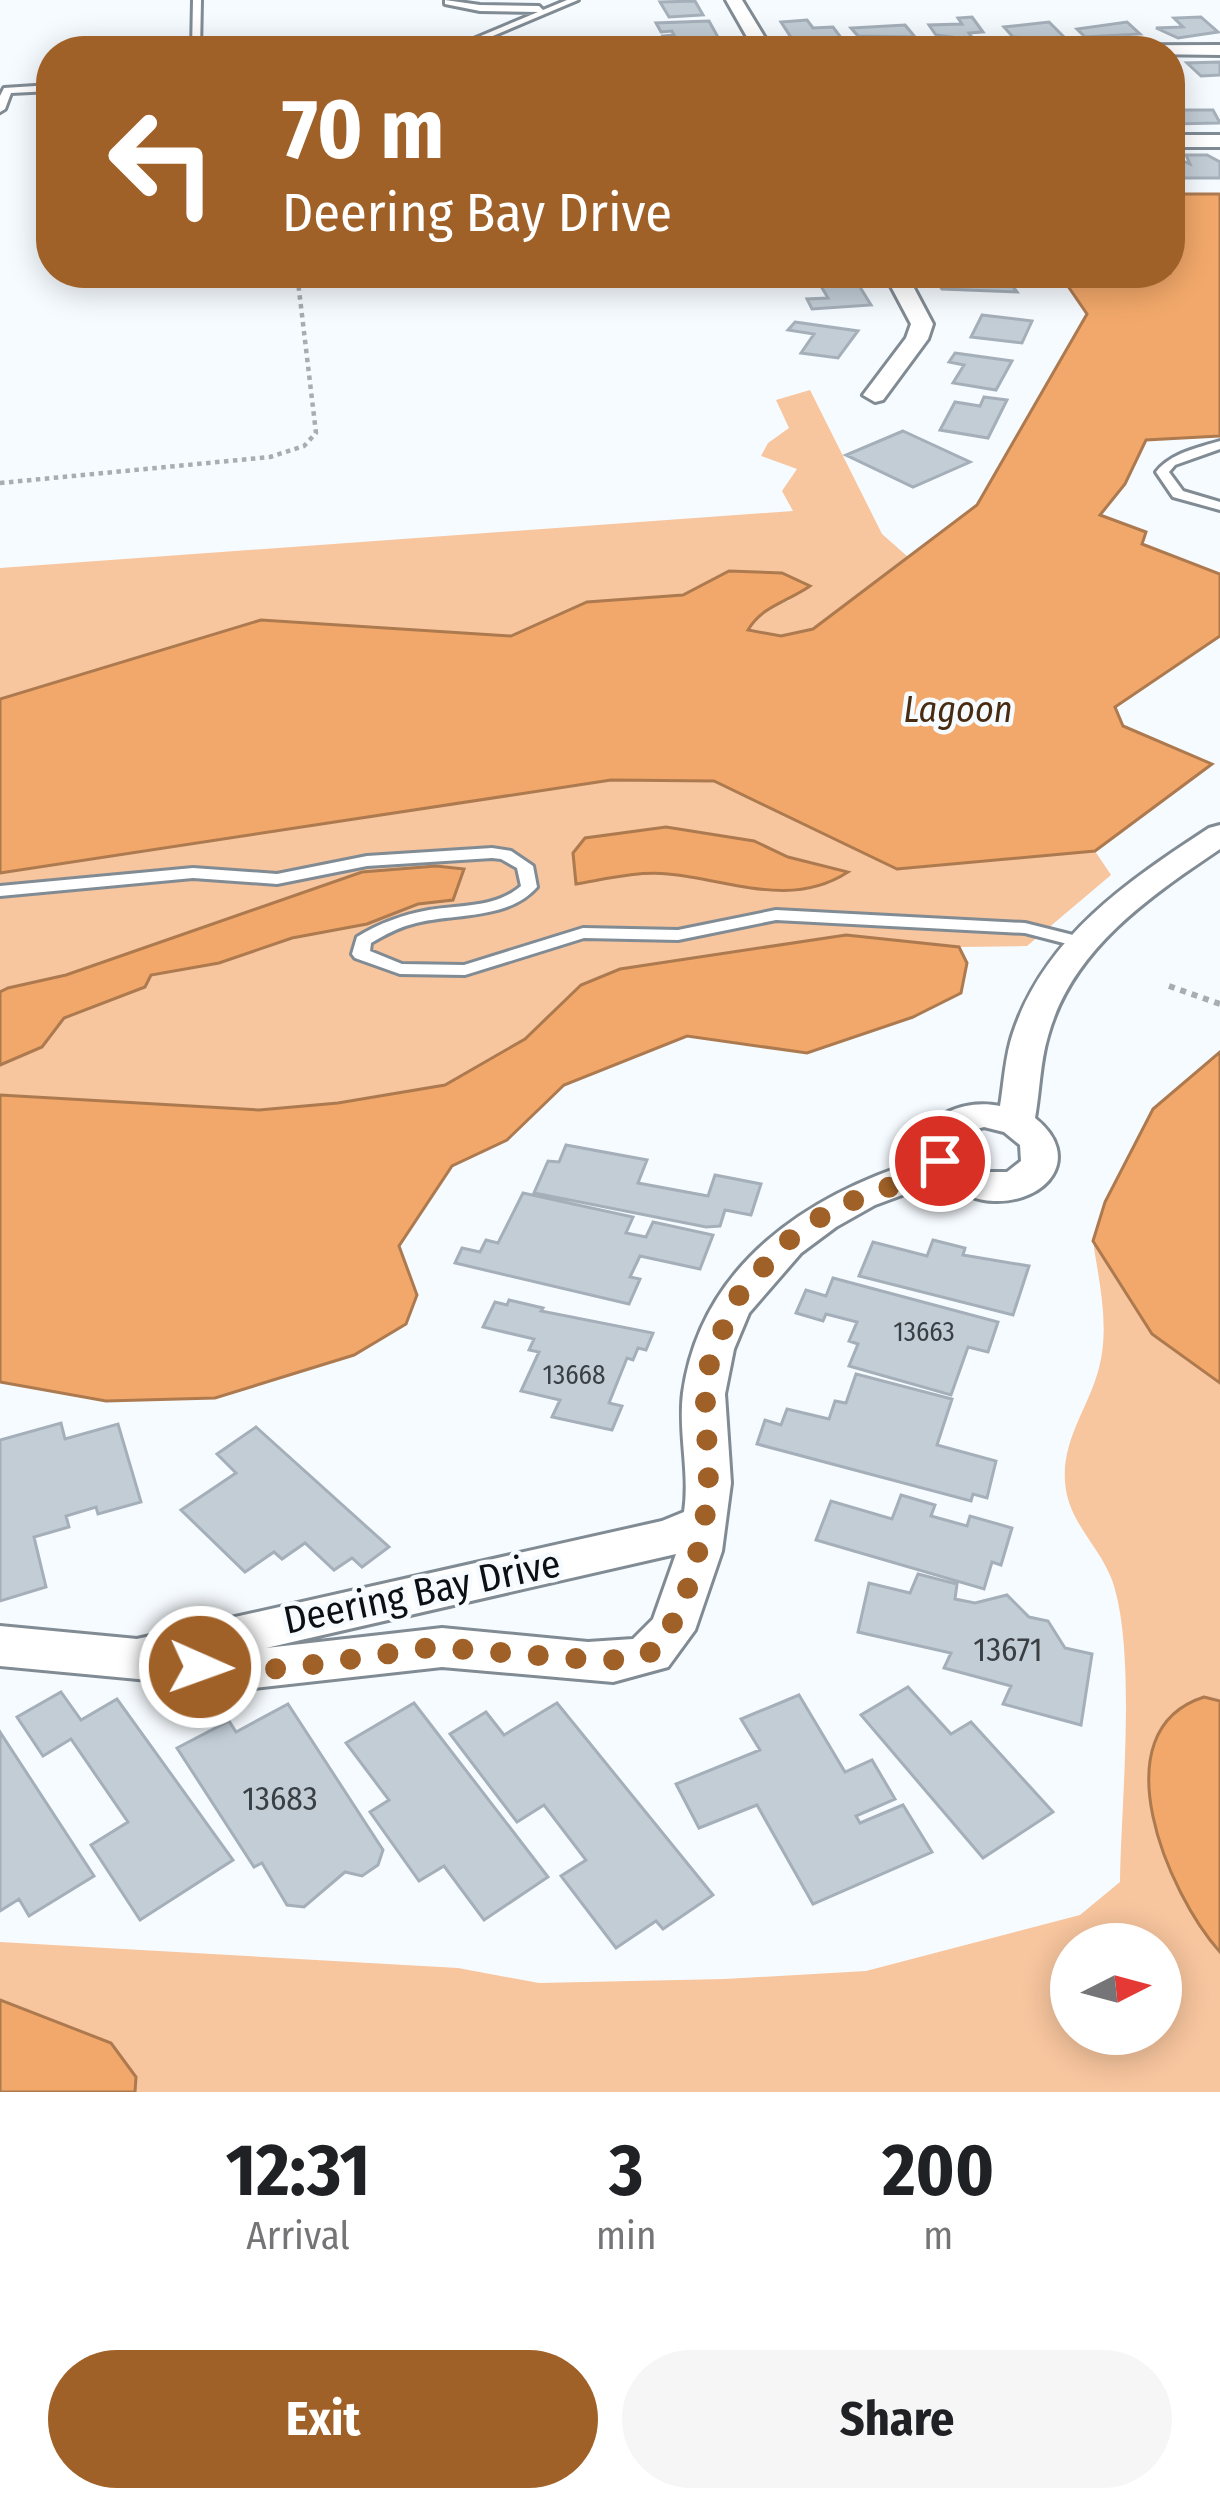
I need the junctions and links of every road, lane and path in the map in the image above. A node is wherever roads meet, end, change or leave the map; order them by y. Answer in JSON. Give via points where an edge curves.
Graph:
{"nodes":[{"id":1,"x":197,"y":0,"type":"edge"},
{"id":2,"x":574,"y":0,"type":"edge"},
{"id":3,"x":734,"y":0,"type":"edge"},
{"id":4,"x":448,"y":2,"type":"edge"},
{"id":5,"x":551,"y":8,"type":"junction"},
{"id":6,"x":196,"y":36,"type":"edge"},
{"id":7,"x":484,"y":36,"type":"edge"},
{"id":8,"x":755,"y":36,"type":"edge"},
{"id":9,"x":1185,"y":50,"type":"edge"},
{"id":10,"x":1220,"y":50,"type":"edge"},
{"id":11,"x":36,"y":89,"type":"edge"},
{"id":12,"x":0,"y":110,"type":"edge"},
{"id":13,"x":1185,"y":141,"type":"edge"},
{"id":14,"x":1220,"y":141,"type":"edge"},
{"id":15,"x":299,"y":288,"type":"edge"},
{"id":16,"x":903,"y":288,"type":"edge"},
{"id":17,"x":875,"y":395,"type":"dead end"},
{"id":18,"x":1220,"y":446,"type":"edge"},
{"id":19,"x":0,"y":483,"type":"edge"},
{"id":20,"x":1220,"y":506,"type":"edge"},
{"id":21,"x":1220,"y":835,"type":"edge"},
{"id":22,"x":0,"y":891,"type":"edge"},
{"id":23,"x":1079,"y":942,"type":"junction"},
{"id":24,"x":1168,"y":986,"type":"dead end"},
{"id":25,"x":1220,"y":1004,"type":"edge"},
{"id":26,"x":1016,"y":1122,"type":"junction"},
{"id":27,"x":945,"y":1166,"type":"junction"},
{"id":28,"x":702,"y":1524,"type":"junction"},
{"id":29,"x":0,"y":1646,"type":"edge"},
{"id":30,"x":141,"y":1656,"type":"junction"}],
"edges":[{"from":1,"to":6,"type":"lane"},
{"from":2,"to":5,"type":"lane"},
{"from":3,"to":8,"type":"street"},
{"from":4,"to":5,"type":"lane"},
{"from":5,"to":7,"type":"lane"},
{"from":9,"to":10,"type":"street"},
{"from":11,"to":12,"type":"lane","via":[[7,90]]},
{"from":13,"to":14,"type":"street"},
{"from":15,"to":19,"type":"path","via":[[316,433],[304,446],[270,457]]},
{"from":16,"to":17,"type":"street","via":[[922,324]]},
{"from":18,"to":20,"type":"lane","via":[[1162,472],[1178,494]]},
{"from":21,"to":23,"type":"street"},
{"from":22,"to":23,"type":"lane","via":[[172,874],[277,879],[367,861],[492,853],[525,866],[529,886],[515,901],[405,918],[371,933],[361,954],[400,969],[465,970],[583,933],[678,934],[758,916],[1025,928]]},
{"from":23,"to":26,"type":"street","via":[[1039,1010]]},
{"from":24,"to":25,"type":"path"},
{"from":26,"to":27,"type":"street","via":[[984,1114],[954,1121],[938,1138]]},
{"from":26,"to":27,"type":"street","via":[[1043,1152],[1033,1175],[983,1186]]},
{"from":27,"to":28,"type":"street","name":"Deering Bay Drive","via":[[834,1208],[793,1236],[741,1291],[711,1355],[705,1390],[709,1496]]},
{"from":28,"to":30,"type":"street","name":"Deering Bay Drive"},
{"from":28,"to":30,"type":"street","name":"Deering Bay Drive","via":[[677,1618],[648,1654],[581,1659],[434,1647],[283,1669]]},
{"from":29,"to":30,"type":"street","name":"Deering Bay Drive"}]}
